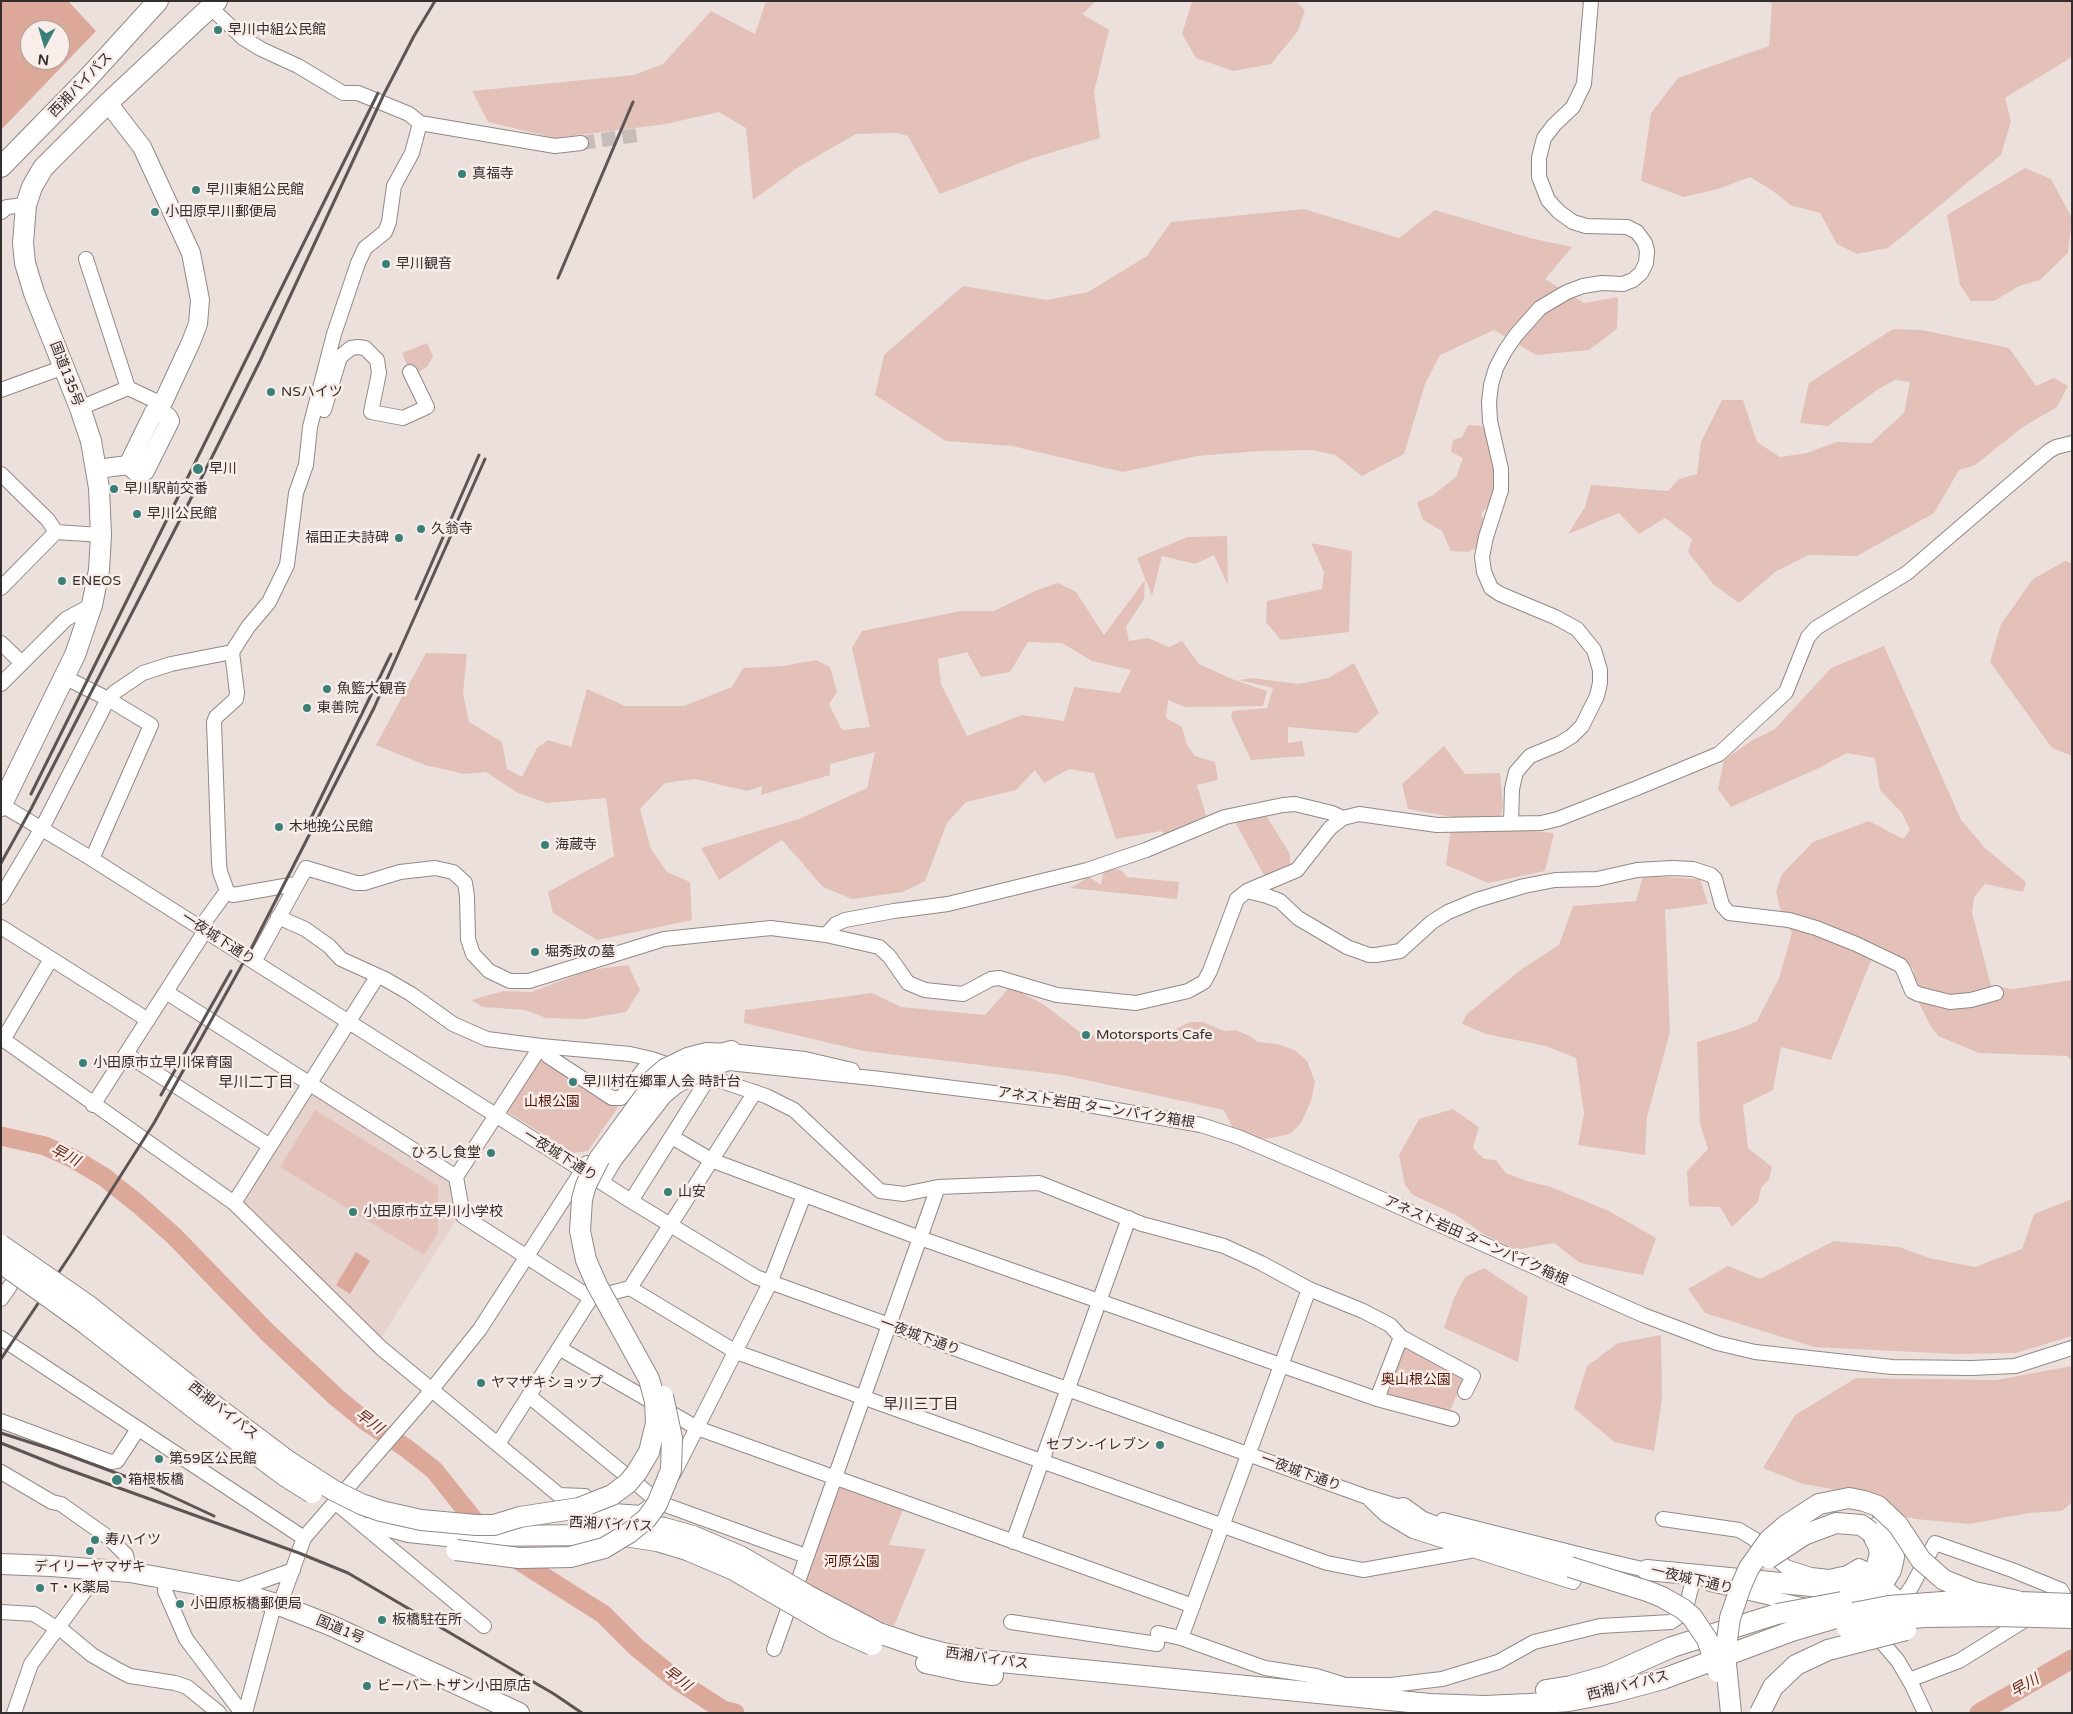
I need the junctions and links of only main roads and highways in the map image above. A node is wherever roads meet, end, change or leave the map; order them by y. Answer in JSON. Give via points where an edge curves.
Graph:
{"nodes":[{"id":1,"x":150,"y":1,"type":"edge"},
{"id":2,"x":158,"y":1,"type":"edge"},
{"id":3,"x":214,"y":4,"type":"edge"},
{"id":4,"x":108,"y":103,"type":"junction"},
{"id":5,"x":1,"y":158,"type":"edge"},
{"id":6,"x":1,"y":167,"type":"edge"},
{"id":7,"x":97,"y":469,"type":"junction"},
{"id":8,"x":2,"y":806,"type":"edge"},
{"id":9,"x":730,"y":1057,"type":"road end"},
{"id":10,"x":694,"y":1069,"type":"junction"},
{"id":11,"x":1,"y":1245,"type":"edge"},
{"id":12,"x":1,"y":1263,"type":"edge"},
{"id":13,"x":1403,"y":1508,"type":"road end"},
{"id":14,"x":375,"y":1523,"type":"junction"},
{"id":15,"x":494,"y":1525,"type":"junction"},
{"id":16,"x":1876,"y":1528,"type":"junction"},
{"id":17,"x":1,"y":1564,"type":"edge"},
{"id":18,"x":1647,"y":1570,"type":"road end"},
{"id":19,"x":2069,"y":1595,"type":"edge"},
{"id":20,"x":2018,"y":1601,"type":"junction"},
{"id":21,"x":1999,"y":1616,"type":"junction"},
{"id":22,"x":2072,"y":1618,"type":"edge"},
{"id":23,"x":876,"y":1639,"type":"junction"},
{"id":24,"x":1665,"y":1684,"type":"junction"},
{"id":25,"x":1371,"y":1706,"type":"edge"},
{"id":26,"x":519,"y":1713,"type":"edge"},
{"id":27,"x":1573,"y":1713,"type":"edge"},
{"id":28,"x":1731,"y":1713,"type":"edge"},
{"id":29,"x":1742,"y":1713,"type":"edge"},
{"id":30,"x":1760,"y":1713,"type":"edge"}],
"edges":[{"from":1,"to":5,"type":"highway","name":"西湘バイパス"},
{"from":2,"to":6,"type":"highway","name":"西湘バイパス","via":[[87,80]]},
{"from":3,"to":4,"type":"highway","name":"国道135号"},
{"from":4,"to":7,"type":"highway","name":"国道135号","via":[[44,168],[32,187],[26,205],[23,243],[34,293],[80,408]]},
{"from":4,"to":7,"type":"main road","via":[[142,147],[191,254],[201,313],[161,407],[154,412],[128,465]]},
{"from":7,"to":8,"type":"highway","name":"国道135号","via":[[101,535],[92,605],[76,655]]},
{"from":9,"to":10,"type":"highway"},
{"from":10,"to":14,"type":"highway","bridge":true,"via":[[654,1094],[605,1160],[592,1189],[587,1218],[588,1238],[598,1271],[654,1373],[669,1416],[673,1448],[671,1470],[657,1504],[638,1527],[617,1541],[589,1553],[557,1558],[511,1557],[424,1544],[391,1534]]},
{"from":10,"to":15,"type":"highway","bridge":true,"via":[[655,1085],[599,1159],[586,1184],[580,1213],[582,1245],[591,1271],[643,1366],[653,1393],[656,1423],[649,1452],[628,1483],[606,1498],[579,1508],[520,1517]]},
{"from":11,"to":15,"type":"highway","name":"西湘バイパス","bridge":true,"via":[[89,1306],[280,1455],[333,1490],[362,1504],[401,1516]]},
{"from":12,"to":14,"type":"highway","name":"西湘バイパス","bridge":true,"via":[[285,1476],[331,1504]]},
{"from":13,"to":28,"type":"highway","bridge":true,"via":[[1421,1521],[1444,1530],[1578,1562],[1674,1603],[1692,1617],[1711,1648]]},
{"from":14,"to":23,"type":"highway","name":"西湘バイパス","bridge":true,"via":[[409,1532],[446,1536],[597,1534],[657,1541],[734,1570],[834,1628]]},
{"from":15,"to":23,"type":"highway","name":"西湘バイパス","bridge":true,"via":[[598,1521],[632,1523],[679,1532],[740,1556]]},
{"from":16,"to":18,"type":"highway","via":[[1880,1553],[1876,1569],[1866,1581],[1850,1588]]},
{"from":16,"to":25,"type":"highway","bridge":true,"via":[[1889,1535],[1894,1557],[1886,1580],[1865,1596],[1777,1614],[1672,1648],[1607,1676],[1571,1686]]},
{"from":16,"to":29,"type":"highway","via":[[1864,1512],[1828,1512],[1801,1524],[1785,1536],[1759,1571],[1744,1603],[1736,1635],[1734,1662]]},
{"from":17,"to":26,"type":"highway","name":"国道1号","via":[[130,1572],[234,1591],[330,1625]]},
{"from":19,"to":20,"type":"highway","name":"西湘バイパス","bridge":true},
{"from":20,"to":24,"type":"highway","name":"西湘バイパス","bridge":true,"via":[[1939,1601],[1853,1613],[1792,1631]]},
{"from":20,"to":28,"type":"highway","bridge":true,"via":[[1974,1592],[1944,1580],[1921,1560],[1898,1525],[1878,1506],[1848,1498],[1820,1504],[1769,1540],[1749,1568],[1741,1586],[1730,1618],[1726,1647]]},
{"from":21,"to":22,"type":"highway","name":"西湘バイパス","bridge":true},
{"from":21,"to":24,"type":"highway","name":"西湘バイパス","bridge":true,"via":[[1924,1617],[1845,1628]]},
{"from":21,"to":30,"type":"highway","bridge":true,"via":[[1907,1630],[1811,1656],[1796,1664],[1773,1687]]},
{"from":23,"to":25,"type":"highway","name":"西湘バイパス","via":[[917,1661],[972,1672]]},
{"from":24,"to":25,"type":"highway","name":"西湘バイパス","via":[[1529,1704]]},
{"from":24,"to":27,"type":"highway","name":"西湘バイパス","via":[[1611,1706]]}]}
